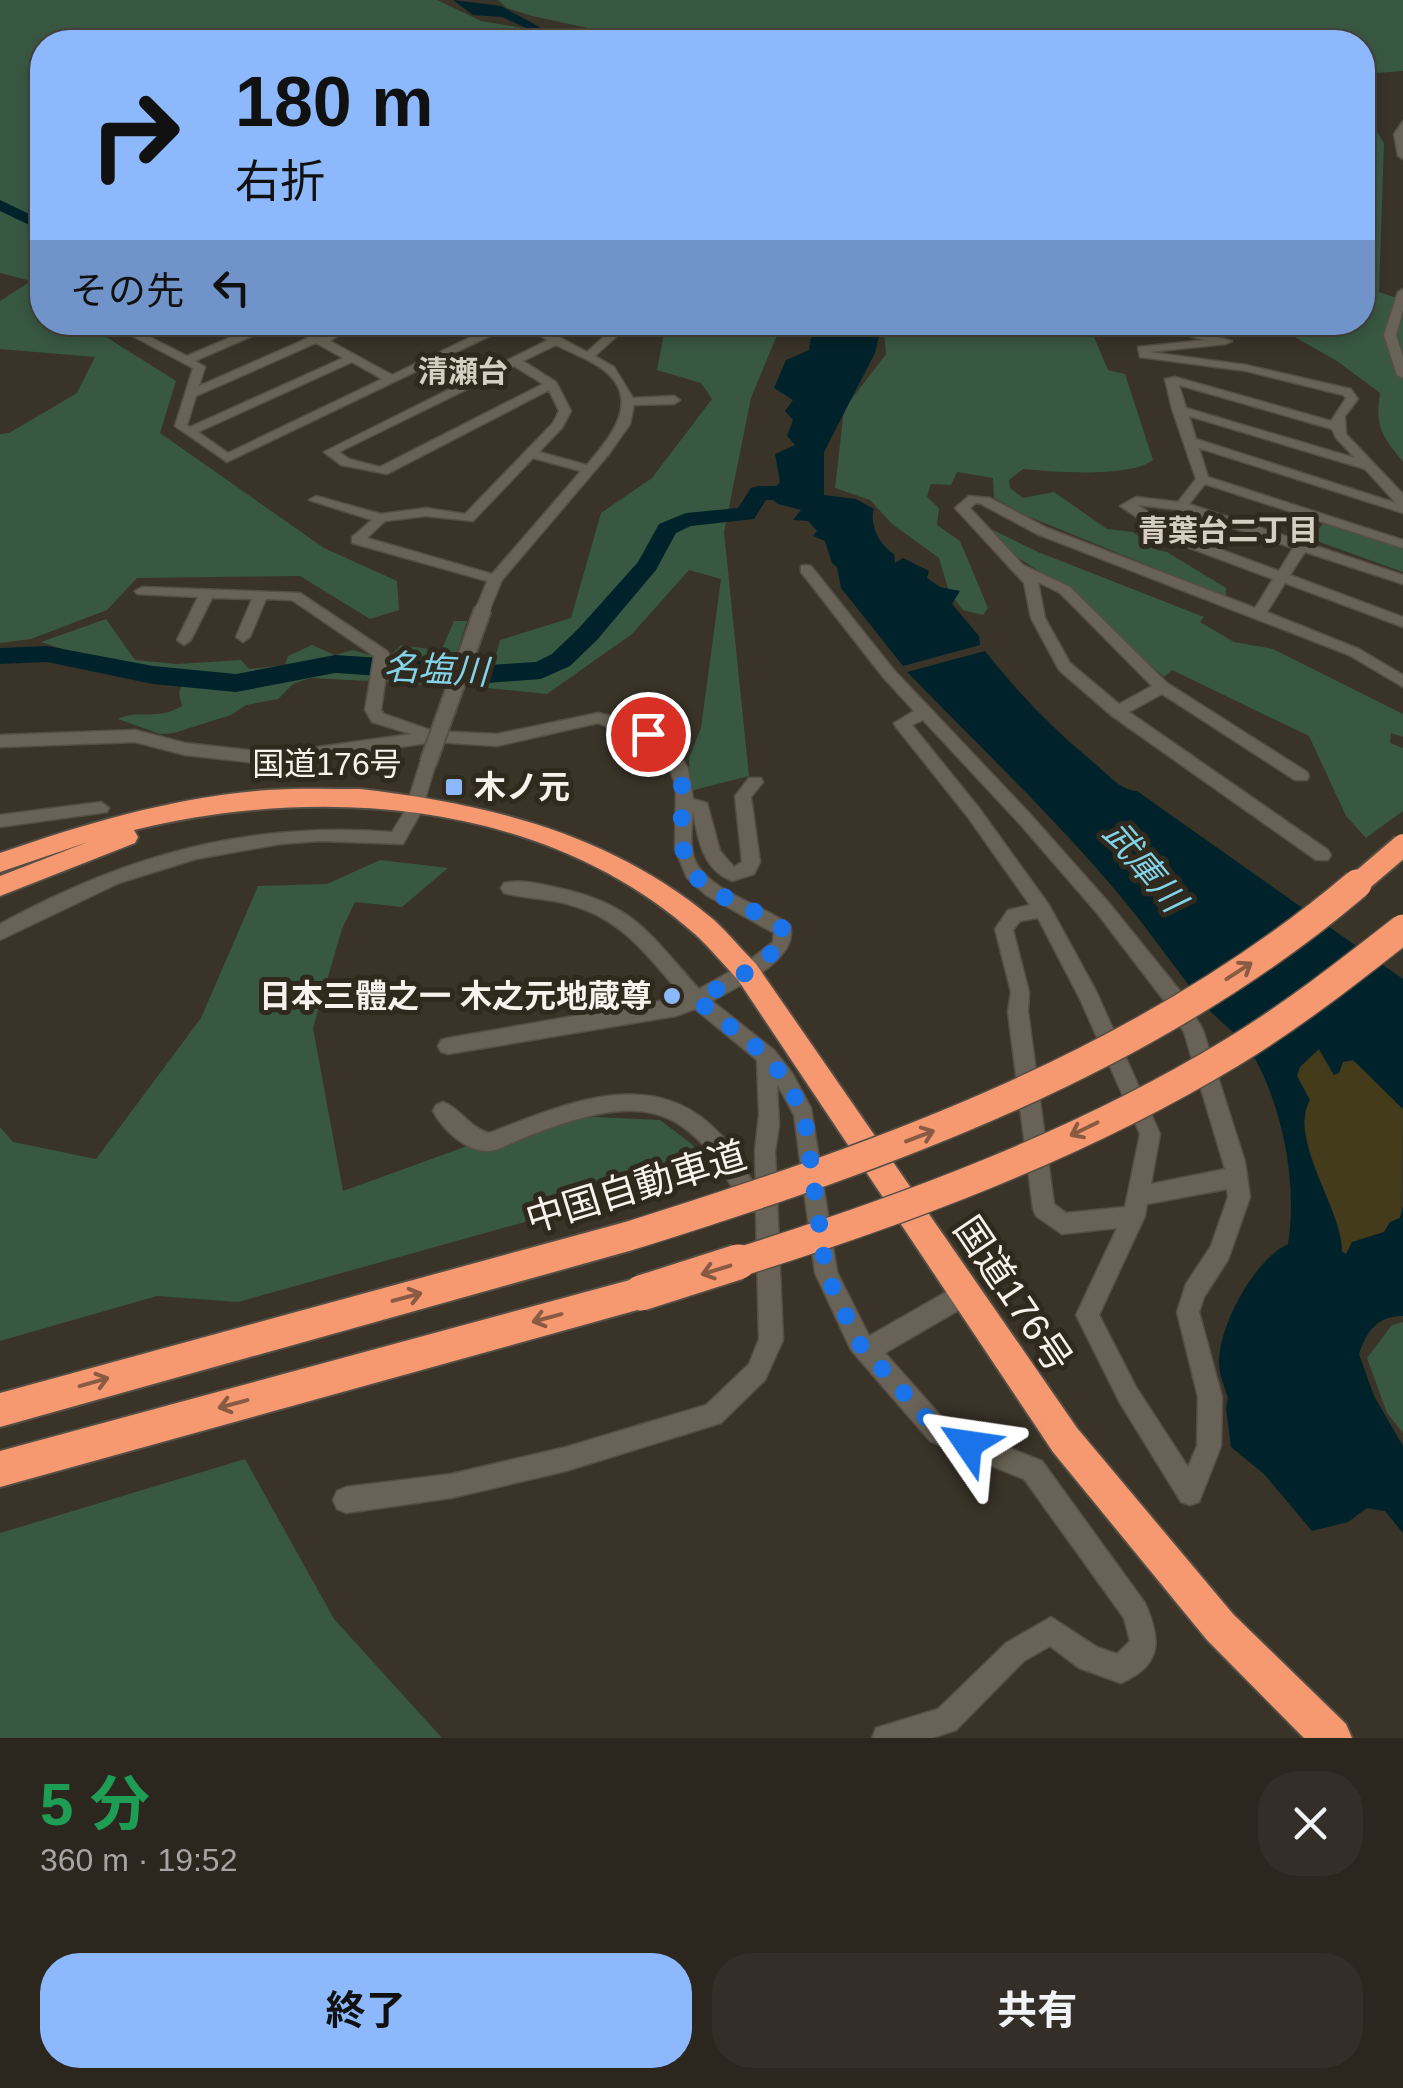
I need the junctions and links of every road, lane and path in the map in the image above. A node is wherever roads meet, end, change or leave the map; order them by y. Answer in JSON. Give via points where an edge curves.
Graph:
{"nodes":[{"id":1,"x":1403,"y":124,"type":"edge"},
{"id":2,"x":1403,"y":156,"type":"edge"},
{"id":3,"x":1403,"y":292,"type":"edge"},
{"id":4,"x":137,"y":335,"type":"edge"},
{"id":5,"x":246,"y":335,"type":"edge"},
{"id":6,"x":309,"y":335,"type":"edge"},
{"id":7,"x":327,"y":335,"type":"edge"},
{"id":8,"x":485,"y":335,"type":"edge"},
{"id":9,"x":547,"y":335,"type":"edge"},
{"id":10,"x":613,"y":335,"type":"edge"},
{"id":11,"x":1203,"y":335,"type":"edge"},
{"id":12,"x":318,"y":340,"type":"junction"},
{"id":13,"x":556,"y":340,"type":"junction"},
{"id":14,"x":590,"y":356,"type":"junction"},
{"id":15,"x":1150,"y":356,"type":"junction"},
{"id":16,"x":352,"y":358,"type":"junction"},
{"id":17,"x":187,"y":360,"type":"junction"},
{"id":18,"x":514,"y":361,"type":"junction"},
{"id":19,"x":1403,"y":374,"type":"edge"},
{"id":20,"x":1170,"y":379,"type":"junction"},
{"id":21,"x":392,"y":380,"type":"junction"},
{"id":22,"x":552,"y":384,"type":"junction"},
{"id":23,"x":193,"y":393,"type":"junction"},
{"id":24,"x":674,"y":400,"type":"dead end"},
{"id":25,"x":627,"y":402,"type":"junction"},
{"id":26,"x":1178,"y":409,"type":"junction"},
{"id":27,"x":1336,"y":426,"type":"junction"},
{"id":28,"x":190,"y":432,"type":"junction"},
{"id":29,"x":1190,"y":441,"type":"junction"},
{"id":30,"x":530,"y":454,"type":"junction"},
{"id":31,"x":1364,"y":465,"type":"junction"},
{"id":32,"x":589,"y":469,"type":"junction"},
{"id":33,"x":1202,"y":478,"type":"junction"},
{"id":34,"x":316,"y":500,"type":"dead end"},
{"id":35,"x":1180,"y":506,"type":"junction"},
{"id":36,"x":1403,"y":506,"type":"edge"},
{"id":37,"x":381,"y":518,"type":"junction"},
{"id":38,"x":1403,"y":544,"type":"edge"},
{"id":39,"x":1302,"y":545,"type":"junction"},
{"id":40,"x":1014,"y":564,"type":"junction"},
{"id":41,"x":806,"y":569,"type":"dead end"},
{"id":42,"x":1282,"y":576,"type":"junction"},
{"id":43,"x":495,"y":578,"type":"junction"},
{"id":44,"x":1403,"y":580,"type":"edge"},
{"id":45,"x":142,"y":591,"type":"dead end"},
{"id":46,"x":207,"y":593,"type":"junction"},
{"id":47,"x":261,"y":595,"type":"junction"},
{"id":48,"x":1257,"y":616,"type":"junction"},
{"id":49,"x":1403,"y":622,"type":"edge"},
{"id":50,"x":243,"y":637,"type":"dead end"},
{"id":51,"x":184,"y":640,"type":"dead end"},
{"id":52,"x":1403,"y":682,"type":"edge"},
{"id":53,"x":1162,"y":686,"type":"junction"},
{"id":54,"x":923,"y":712,"type":"junction"},
{"id":55,"x":1118,"y":712,"type":"junction"},
{"id":56,"x":435,"y":736,"type":"junction"},
{"id":57,"x":0,"y":741,"type":"edge"},
{"id":58,"x":1300,"y":776,"type":"dead end"},
{"id":59,"x":755,"y":782,"type":"dead end"},
{"id":60,"x":686,"y":802,"type":"junction"},
{"id":61,"x":415,"y":806,"type":"junction"},
{"id":62,"x":100,"y":808,"type":"dead end"},
{"id":63,"x":0,"y":821,"type":"edge"},
{"id":64,"x":1403,"y":845,"type":"edge"},
{"id":65,"x":1322,"y":855,"type":"dead end"},
{"id":66,"x":0,"y":863,"type":"edge"},
{"id":67,"x":0,"y":886,"type":"edge"},
{"id":68,"x":510,"y":888,"type":"dead end"},
{"id":69,"x":1043,"y":910,"type":"junction"},
{"id":70,"x":1403,"y":929,"type":"edge"},
{"id":71,"x":0,"y":933,"type":"edge"},
{"id":72,"x":747,"y":972,"type":"junction"},
{"id":73,"x":697,"y":1000,"type":"junction"},
{"id":74,"x":448,"y":1046,"type":"dead end"},
{"id":75,"x":767,"y":1056,"type":"junction"},
{"id":76,"x":443,"y":1111,"type":"dead end"},
{"id":77,"x":1237,"y":1177,"type":"junction"},
{"id":78,"x":1136,"y":1206,"type":"junction"},
{"id":79,"x":768,"y":1226,"type":"junction"},
{"id":80,"x":962,"y":1295,"type":"junction"},
{"id":81,"x":866,"y":1351,"type":"junction"},
{"id":82,"x":0,"y":1410,"type":"edge"},
{"id":83,"x":0,"y":1469,"type":"edge"},
{"id":84,"x":346,"y":1500,"type":"dead end"},
{"id":85,"x":886,"y":1738,"type":"edge"},
{"id":86,"x":1332,"y":1738,"type":"edge"}],
"edges":[{"from":1,"to":2,"type":"street"},
{"from":3,"to":19,"type":"street","via":[[1390,336]]},
{"from":4,"to":17,"type":"street"},
{"from":5,"to":17,"type":"street"},
{"from":6,"to":12,"type":"street"},
{"from":7,"to":12,"type":"street"},
{"from":8,"to":21,"type":"street"},
{"from":9,"to":13,"type":"street"},
{"from":10,"to":14,"type":"street"},
{"from":11,"to":15,"type":"street","via":[[1226,340],[1140,350]]},
{"from":12,"to":16,"type":"street"},
{"from":12,"to":23,"type":"street"},
{"from":13,"to":14,"type":"street"},
{"from":13,"to":18,"type":"street"},
{"from":14,"to":25,"type":"street","via":[[610,369]]},
{"from":15,"to":20,"type":"street"},
{"from":15,"to":27,"type":"street","via":[[1338,388],[1352,399]]},
{"from":16,"to":21,"type":"street"},
{"from":16,"to":28,"type":"street"},
{"from":17,"to":23,"type":"street","via":[[200,367]]},
{"from":18,"to":22,"type":"street"},
{"from":18,"to":22,"type":"street","via":[[330,452],[382,471]]},
{"from":20,"to":26,"type":"street"},
{"from":20,"to":27,"type":"street"},
{"from":21,"to":28,"type":"street","via":[[227,458]]},
{"from":22,"to":30,"type":"street","via":[[565,410]]},
{"from":23,"to":28,"type":"street","via":[[181,426]]},
{"from":24,"to":25,"type":"street"},
{"from":25,"to":32,"type":"street","via":[[624,424]]},
{"from":26,"to":29,"type":"street"},
{"from":26,"to":31,"type":"street"},
{"from":27,"to":31,"type":"street"},
{"from":29,"to":33,"type":"street"},
{"from":29,"to":36,"type":"street"},
{"from":30,"to":32,"type":"street"},
{"from":30,"to":37,"type":"street","via":[[468,518],[426,512]]},
{"from":31,"to":36,"type":"street"},
{"from":32,"to":43,"type":"street"},
{"from":33,"to":35,"type":"street"},
{"from":33,"to":38,"type":"street"},
{"from":34,"to":37,"type":"street"},
{"from":35,"to":39,"type":"street"},
{"from":35,"to":42,"type":"street","via":[[1128,506],[1179,539]]},
{"from":37,"to":43,"type":"street","via":[[357,540]]},
{"from":39,"to":42,"type":"street"},
{"from":39,"to":44,"type":"street"},
{"from":40,"to":48,"type":"street","via":[[962,508],[974,499],[985,501],[1042,531]]},
{"from":40,"to":53,"type":"street","via":[[1065,590]]},
{"from":40,"to":55,"type":"street","via":[[1031,582],[1038,618],[1064,666]]},
{"from":41,"to":54,"type":"street"},
{"from":42,"to":48,"type":"street"},
{"from":42,"to":49,"type":"street"},
{"from":43,"to":61,"type":"street","bridge":true},
{"from":45,"to":46,"type":"street"},
{"from":46,"to":47,"type":"street"},
{"from":46,"to":51,"type":"street"},
{"from":47,"to":50,"type":"street"},
{"from":47,"to":56,"type":"street","via":[[295,596],[382,654],[373,710],[378,718]]},
{"from":48,"to":52,"type":"street","via":[[1354,652]]},
{"from":53,"to":55,"type":"street"},
{"from":53,"to":58,"type":"street"},
{"from":54,"to":69,"type":"street","via":[[902,723]]},
{"from":54,"to":77,"type":"street","via":[[1025,819],[1173,997],[1193,1030]]},
{"from":55,"to":65,"type":"street"},
{"from":56,"to":57,"type":"street","via":[[275,760],[136,736]]},
{"from":56,"to":60,"type":"street","via":[[497,740],[609,720],[664,742]]},
{"from":59,"to":60,"type":"street","via":[[744,796],[751,862],[732,874],[708,850],[701,807]]},
{"from":60,"to":72,"type":"street","via":[[682,841],[695,876],[784,930],[781,946]]},
{"from":61,"to":66,"type":"highway","name":"国道176号","via":[[271,798],[209,806],[77,834]]},
{"from":61,"to":67,"type":"highway","name":"国道176号","via":[[219,816],[126,837]]},
{"from":61,"to":71,"type":"street","via":[[397,839],[317,835],[239,844],[145,867],[40,909]]},
{"from":61,"to":72,"type":"highway","name":"国道176号","via":[[646,886],[701,924]]},
{"from":62,"to":63,"type":"street"},
{"from":82,"to":64,"type":"highway","name":"中国自動車道","one_way":true,"bridge":true,"via":[[629,1236],[966,1118],[1139,1032],[1282,942]]},
{"from":68,"to":73,"type":"street","via":[[554,892],[603,908],[647,940]]},
{"from":69,"to":78,"type":"street","via":[[1150,1134]]},
{"from":69,"to":78,"type":"street","via":[[1014,915],[1004,929],[1020,992],[1044,1209],[1062,1224]]},
{"from":70,"to":83,"type":"highway","one_way":true,"bridge":true,"via":[[1252,1039],[1079,1132],[897,1208],[641,1293]]},
{"from":72,"to":73,"type":"street"},
{"from":72,"to":80,"type":"highway","name":"国道176号"},
{"from":73,"to":74,"type":"street"},
{"from":73,"to":75,"type":"street"},
{"from":75,"to":79,"type":"street"},
{"from":75,"to":81,"type":"street","via":[[804,1114],[826,1273]]},
{"from":76,"to":79,"type":"street","via":[[472,1138],[489,1142],[594,1104],[658,1105],[712,1138]]},
{"from":77,"to":78,"type":"street"},
{"from":77,"to":78,"type":"street","via":[[1229,1232],[1188,1312],[1210,1397],[1209,1446],[1190,1493],[1087,1315]]},
{"from":79,"to":84,"type":"street","via":[[771,1340],[757,1372],[713,1414],[489,1477]]},
{"from":80,"to":81,"type":"street"},
{"from":80,"to":86,"type":"highway","name":"国道176号","via":[[1128,1520],[1220,1626]]},
{"from":81,"to":85,"type":"street","via":[[939,1432],[1032,1470],[1136,1612],[1144,1646],[1121,1669],[1090,1658],[1051,1630],[1015,1652],[946,1720]]}]}
